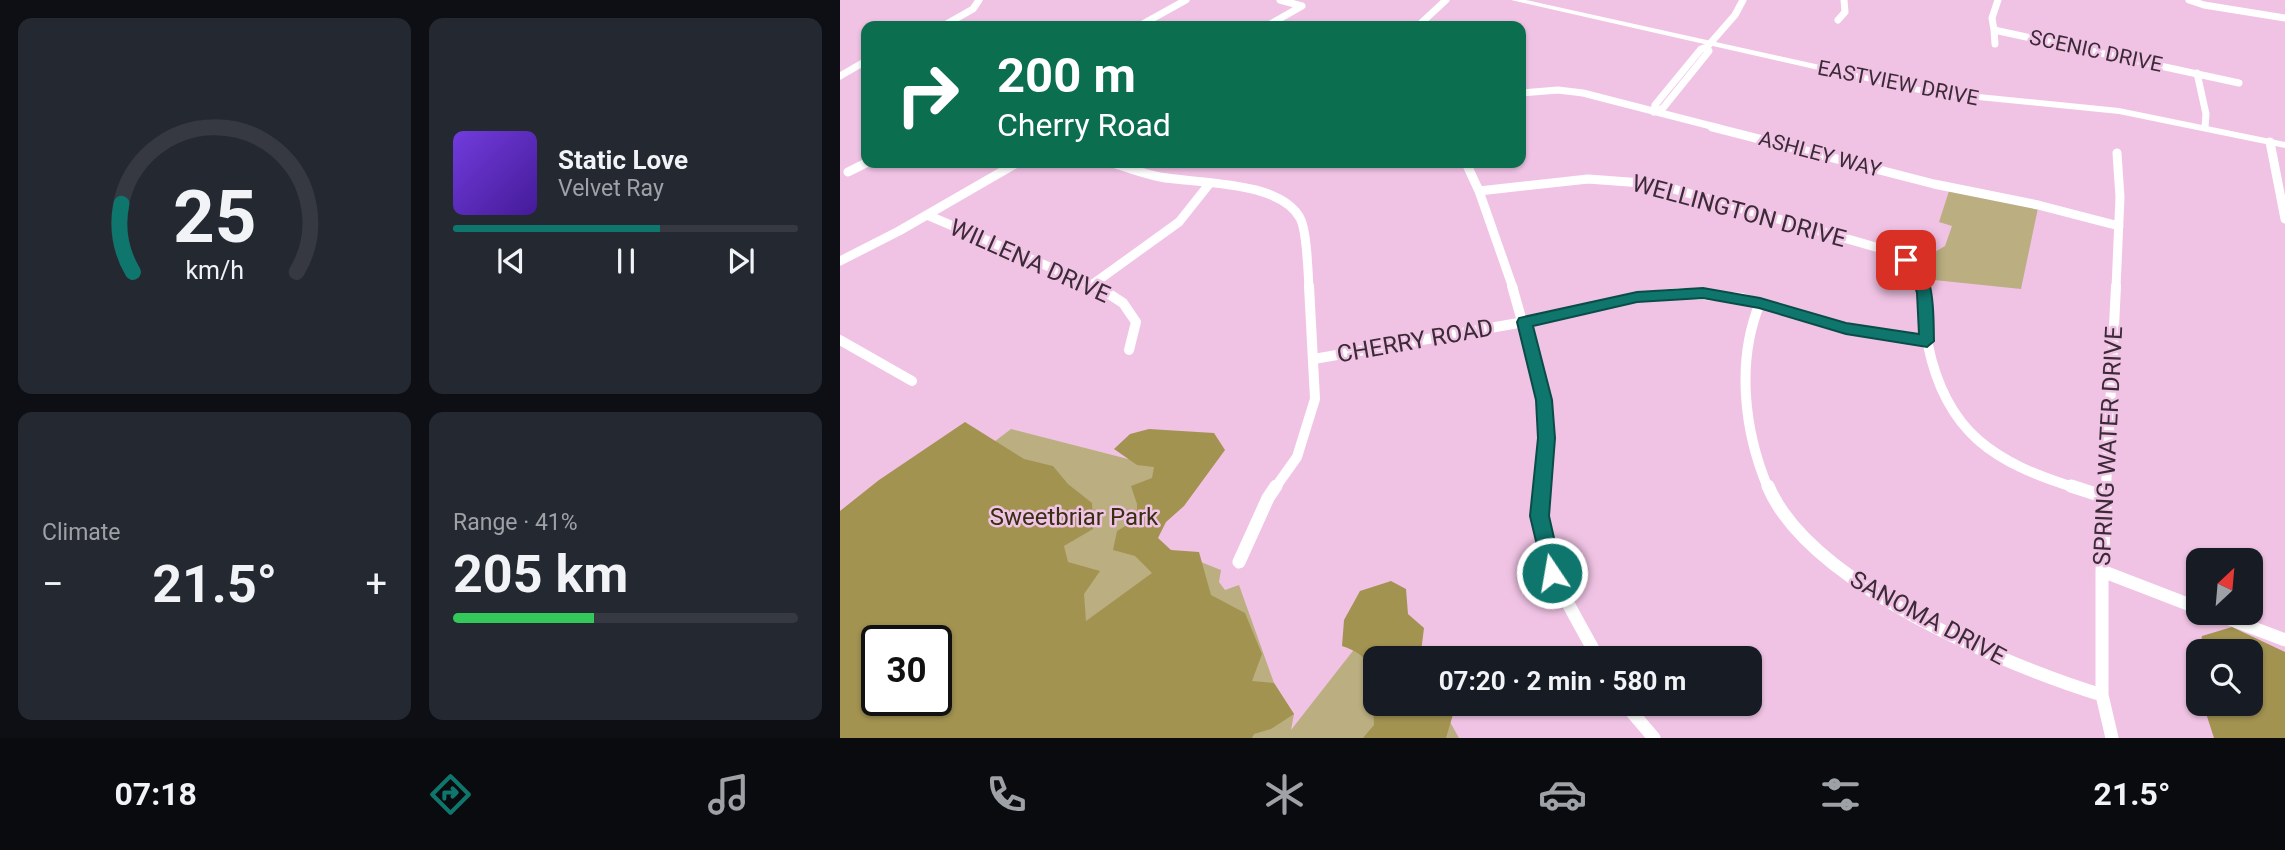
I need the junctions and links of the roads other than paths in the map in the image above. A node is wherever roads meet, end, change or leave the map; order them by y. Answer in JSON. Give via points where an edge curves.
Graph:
{"nodes":[{"id":1,"x":979,"y":0,"type":"edge"},
{"id":2,"x":1185,"y":0,"type":"edge"},
{"id":3,"x":1280,"y":0,"type":"edge"},
{"id":4,"x":1446,"y":0,"type":"edge"},
{"id":5,"x":1515,"y":0,"type":"edge"},
{"id":6,"x":1743,"y":0,"type":"edge"},
{"id":7,"x":1843,"y":0,"type":"edge"},
{"id":8,"x":1998,"y":0,"type":"edge"},
{"id":9,"x":2189,"y":0,"type":"edge"},
{"id":10,"x":1540,"y":2,"type":"edge"},
{"id":11,"x":2285,"y":18,"type":"edge"},
{"id":12,"x":1838,"y":20,"type":"dead end"},
{"id":13,"x":952,"y":21,"type":"edge"},
{"id":14,"x":1148,"y":21,"type":"edge"},
{"id":15,"x":1276,"y":21,"type":"edge"},
{"id":16,"x":1423,"y":21,"type":"edge"},
{"id":17,"x":1994,"y":30,"type":"junction"},
{"id":18,"x":1995,"y":44,"type":"dead end"},
{"id":19,"x":1708,"y":45,"type":"junction"},
{"id":20,"x":861,"y":64,"type":"edge"},
{"id":21,"x":2197,"y":73,"type":"junction"},
{"id":22,"x":840,"y":76,"type":"edge"},
{"id":23,"x":2239,"y":83,"type":"dead end"},
{"id":24,"x":1526,"y":93,"type":"edge"},
{"id":25,"x":1654,"y":112,"type":"junction"},
{"id":26,"x":2205,"y":127,"type":"junction"},
{"id":27,"x":2270,"y":142,"type":"junction"},
{"id":28,"x":2285,"y":145,"type":"edge"},
{"id":29,"x":2118,"y":153,"type":"dead end"},
{"id":30,"x":861,"y":166,"type":"edge"},
{"id":31,"x":1008,"y":168,"type":"edge"},
{"id":32,"x":1129,"y":168,"type":"edge"},
{"id":33,"x":1468,"y":168,"type":"edge"},
{"id":34,"x":848,"y":172,"type":"dead end"},
{"id":35,"x":1210,"y":183,"type":"junction"},
{"id":36,"x":1479,"y":191,"type":"junction"},
{"id":37,"x":927,"y":215,"type":"junction"},
{"id":38,"x":2285,"y":219,"type":"edge"},
{"id":39,"x":2119,"y":226,"type":"junction"},
{"id":40,"x":840,"y":261,"type":"edge"},
{"id":41,"x":1093,"y":285,"type":"junction"},
{"id":42,"x":1760,"y":303,"type":"junction"},
{"id":43,"x":1524,"y":322,"type":"junction"},
{"id":44,"x":840,"y":340,"type":"edge"},
{"id":45,"x":1927,"y":341,"type":"junction"},
{"id":46,"x":1129,"y":350,"type":"dead end"},
{"id":47,"x":1314,"y":359,"type":"junction"},
{"id":48,"x":912,"y":381,"type":"dead end"},
{"id":49,"x":2105,"y":497,"type":"junction"},
{"id":50,"x":1239,"y":562,"type":"dead end"},
{"id":51,"x":2102,"y":571,"type":"junction"},
{"id":52,"x":2186,"y":603,"type":"edge"},
{"id":53,"x":2245,"y":625,"type":"edge"},
{"id":54,"x":2285,"y":640,"type":"edge"},
{"id":55,"x":1592,"y":646,"type":"edge"},
{"id":56,"x":2102,"y":695,"type":"junction"},
{"id":57,"x":1635,"y":716,"type":"edge"},
{"id":58,"x":1654,"y":738,"type":"edge"},
{"id":59,"x":2112,"y":738,"type":"edge"}],
"edges":[{"from":1,"to":13,"type":"street"},
{"from":2,"to":14,"type":"street"},
{"from":3,"to":15,"type":"street","via":[[1302,6]]},
{"from":4,"to":16,"type":"street"},
{"from":5,"to":10,"type":"street","name":"EASTVIEW DRIVE"},
{"from":6,"to":19,"type":"street"},
{"from":7,"to":12,"type":"street","via":[[1845,12]]},
{"from":8,"to":17,"type":"street","name":"SCENIC DRIVE","via":[[1992,18]]},
{"from":9,"to":11,"type":"street"},
{"from":10,"to":19,"type":"street","name":"EASTVIEW DRIVE"},
{"from":17,"to":18,"type":"street","name":"SCENIC DRIVE"},
{"from":17,"to":21,"type":"street","name":"SCENIC DRIVE"},
{"from":19,"to":25,"type":"street","via":[[1709,51],[1663,108]]},
{"from":19,"to":26,"type":"street","name":"EASTVIEW DRIVE","via":[[1927,92],[2119,111]]},
{"from":20,"to":22,"type":"street"},
{"from":21,"to":23,"type":"street","name":"SCENIC DRIVE"},
{"from":21,"to":26,"type":"street","name":"SCENIC DRIVE"},
{"from":24,"to":25,"type":"street","name":"ASHLEY WAY","via":[[1583,93]]},
{"from":25,"to":39,"type":"street","name":"ASHLEY WAY"},
{"from":26,"to":27,"type":"street","name":"EASTVIEW DRIVE"},
{"from":27,"to":28,"type":"street","name":"EASTVIEW DRIVE"},
{"from":27,"to":38,"type":"street"},
{"from":29,"to":39,"type":"street","name":"SPRING WATER DRIVE"},
{"from":30,"to":34,"type":"street"},
{"from":31,"to":37,"type":"street"},
{"from":32,"to":35,"type":"street","via":[[1158,177]]},
{"from":33,"to":36,"type":"street"},
{"from":35,"to":41,"type":"street","via":[[1179,222]]},
{"from":35,"to":47,"type":"street","via":[[1266,193],[1284,201],[1301,219]]},
{"from":36,"to":43,"type":"street"},
{"from":36,"to":45,"type":"street","name":"WELLINGTON DRIVE","via":[[1588,178],[1656,184],[1893,252],[1919,275]]},
{"from":37,"to":40,"type":"street"},
{"from":37,"to":41,"type":"street","name":"WILLENA DRIVE"},
{"from":39,"to":49,"type":"street","name":"SPRING WATER DRIVE"},
{"from":41,"to":46,"type":"street","name":"WILLENA DRIVE","via":[[1123,303],[1136,322]]},
{"from":42,"to":43,"type":"street","name":"CHERRY ROAD","via":[[1679,293],[1637,297]]},
{"from":42,"to":45,"type":"street","name":"CHERRY ROAD","via":[[1846,328]]},
{"from":42,"to":56,"type":"street","name":"SANOMA DRIVE","via":[[1749,326],[1744,354],[1748,404],[1763,475],[1776,505],[1799,533],[1842,572],[1883,599],[2024,669]]},
{"from":43,"to":47,"type":"street","name":"CHERRY ROAD"},
{"from":43,"to":55,"type":"street","via":[[1544,400],[1542,527],[1552,573]]},
{"from":44,"to":48,"type":"street"},
{"from":45,"to":49,"type":"street","name":"WELLINGTON DRIVE","via":[[1945,398],[1965,429],[1989,450],[2026,470]]},
{"from":47,"to":50,"type":"street","via":[[1315,399],[1297,457],[1268,498]]},
{"from":49,"to":51,"type":"street","name":"SPRING WATER DRIVE"},
{"from":51,"to":52,"type":"street"},
{"from":51,"to":56,"type":"street","name":"SPRING WATER DRIVE"},
{"from":53,"to":54,"type":"street"},
{"from":56,"to":59,"type":"street","name":"SPRING WATER DRIVE"},
{"from":57,"to":58,"type":"street"}]}
